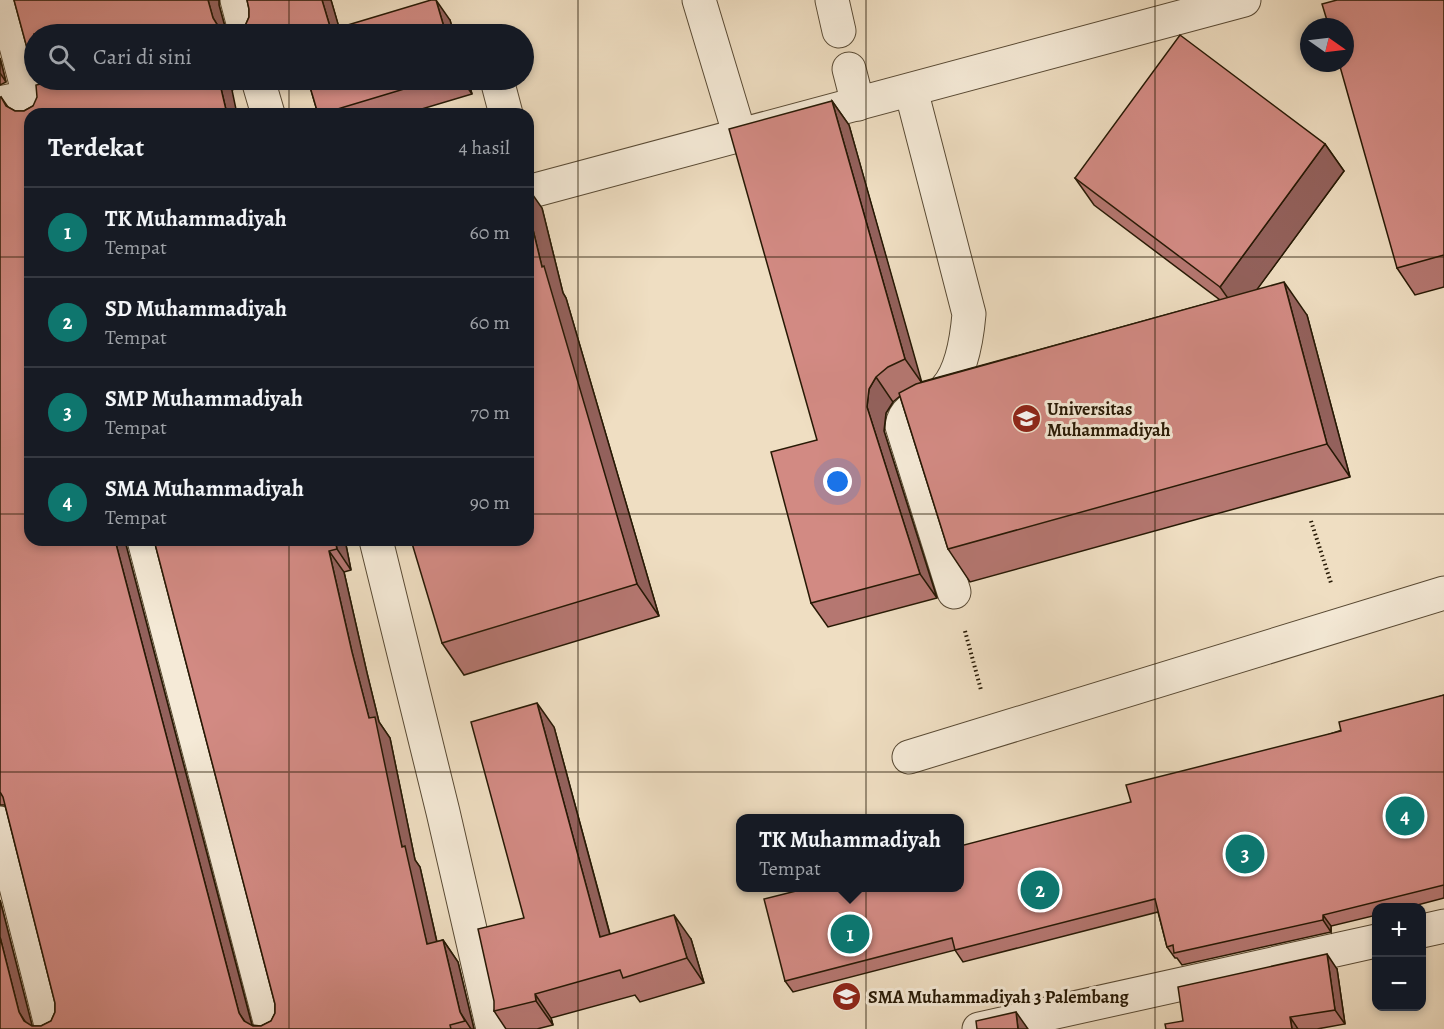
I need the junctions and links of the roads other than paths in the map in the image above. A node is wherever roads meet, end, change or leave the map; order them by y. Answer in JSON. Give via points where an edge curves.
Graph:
{"nodes":[{"id":1,"x":4,"y":0,"type":"edge"},
{"id":2,"x":237,"y":0,"type":"edge"},
{"id":3,"x":699,"y":0,"type":"edge"},
{"id":4,"x":1244,"y":0,"type":"edge"},
{"id":5,"x":243,"y":24,"type":"edge"},
{"id":6,"x":849,"y":69,"type":"dead end"},
{"id":7,"x":55,"y":90,"type":"edge"},
{"id":8,"x":261,"y":90,"type":"edge"},
{"id":9,"x":500,"y":90,"type":"edge"},
{"id":10,"x":911,"y":90,"type":"junction"},
{"id":11,"x":21,"y":103,"type":"edge"},
{"id":12,"x":858,"y":104,"type":"junction"},
{"id":13,"x":266,"y":108,"type":"edge"},
{"id":14,"x":504,"y":108,"type":"edge"},
{"id":15,"x":740,"y":136,"type":"junction"},
{"id":16,"x":534,"y":190,"type":"edge"},
{"id":17,"x":146,"y":546,"type":"edge"},
{"id":18,"x":377,"y":546,"type":"edge"},
{"id":19,"x":954,"y":592,"type":"road end"},
{"id":20,"x":1444,"y":593,"type":"edge"},
{"id":21,"x":909,"y":757,"type":"dead end"},
{"id":22,"x":0,"y":823,"type":"edge"},
{"id":23,"x":1444,"y":926,"type":"edge"},
{"id":24,"x":1426,"y":930,"type":"edge"},
{"id":25,"x":1372,"y":942,"type":"edge"},
{"id":26,"x":52,"y":1029,"type":"edge"},
{"id":27,"x":272,"y":1029,"type":"edge"},
{"id":28,"x":493,"y":1029,"type":"edge"},
{"id":29,"x":979,"y":1029,"type":"edge"}],
"edges":[{"from":1,"to":11,"type":"street"},
{"from":2,"to":5,"type":"street"},
{"from":3,"to":15,"type":"street"},
{"from":4,"to":10,"type":"street"},
{"from":6,"to":12,"type":"street"},
{"from":7,"to":11,"type":"street"},
{"from":8,"to":13,"type":"street"},
{"from":9,"to":14,"type":"street"},
{"from":10,"to":12,"type":"street"},
{"from":10,"to":19,"type":"street","via":[[969,314],[956,372],[948,387],[909,411],[902,426]]},
{"from":12,"to":15,"type":"street"},
{"from":15,"to":16,"type":"street"},
{"from":17,"to":27,"type":"street"},
{"from":18,"to":28,"type":"street"},
{"from":20,"to":21,"type":"street"},
{"from":22,"to":26,"type":"street"},
{"from":23,"to":24,"type":"street"},
{"from":25,"to":29,"type":"street"}]}
